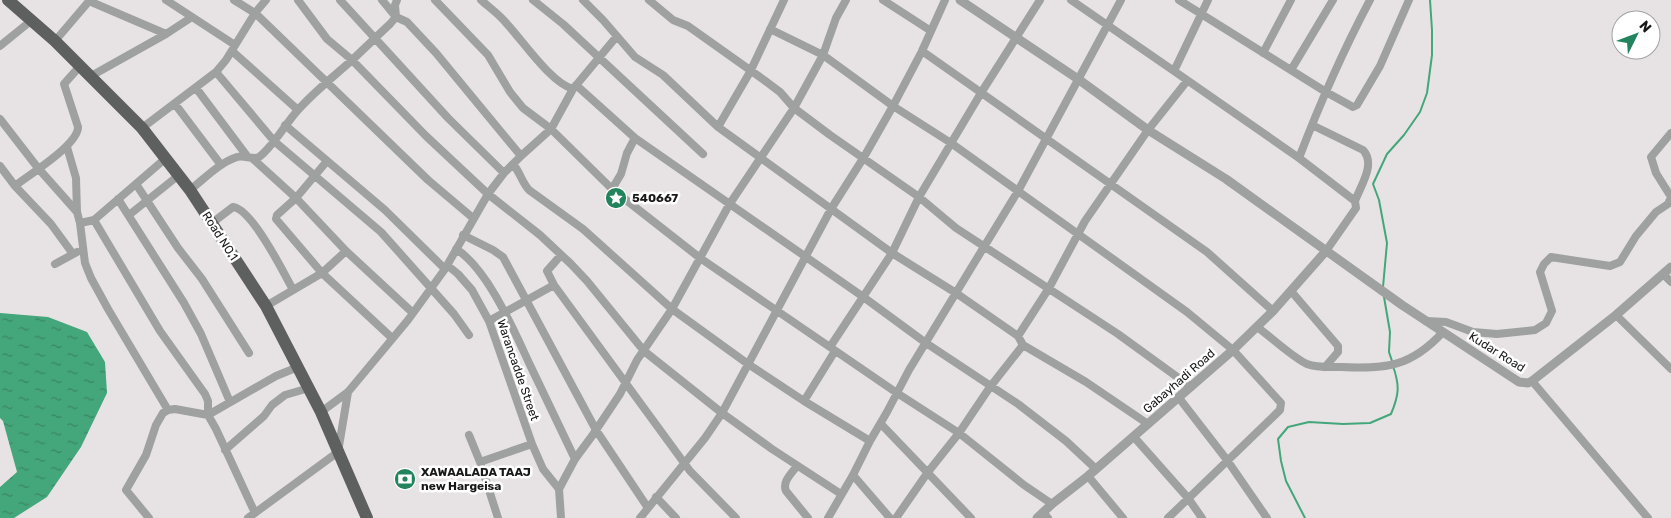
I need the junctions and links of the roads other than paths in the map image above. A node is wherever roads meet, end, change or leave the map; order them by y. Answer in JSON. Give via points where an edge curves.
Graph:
{"nodes":[{"id":1,"x":8,"y":0,"type":"edge"},
{"id":2,"x":166,"y":0,"type":"edge"},
{"id":3,"x":234,"y":0,"type":"edge"},
{"id":4,"x":266,"y":0,"type":"edge"},
{"id":5,"x":298,"y":0,"type":"edge"},
{"id":6,"x":340,"y":0,"type":"edge"},
{"id":7,"x":382,"y":0,"type":"edge"},
{"id":8,"x":397,"y":0,"type":"edge"},
{"id":9,"x":436,"y":0,"type":"edge"},
{"id":10,"x":481,"y":0,"type":"edge"},
{"id":11,"x":533,"y":0,"type":"edge"},
{"id":12,"x":583,"y":0,"type":"edge"},
{"id":13,"x":649,"y":0,"type":"edge"},
{"id":14,"x":784,"y":0,"type":"edge"},
{"id":15,"x":846,"y":0,"type":"edge"},
{"id":16,"x":882,"y":0,"type":"edge"},
{"id":17,"x":946,"y":0,"type":"edge"},
{"id":18,"x":960,"y":0,"type":"edge"},
{"id":19,"x":1040,"y":0,"type":"edge"},
{"id":20,"x":1070,"y":0,"type":"edge"},
{"id":21,"x":1122,"y":0,"type":"edge"},
{"id":22,"x":1180,"y":0,"type":"edge"},
{"id":23,"x":1208,"y":0,"type":"edge"},
{"id":24,"x":1291,"y":0,"type":"edge"},
{"id":25,"x":1333,"y":0,"type":"edge"},
{"id":26,"x":1370,"y":0,"type":"edge"},
{"id":27,"x":1409,"y":0,"type":"edge"},
{"id":28,"x":90,"y":1,"type":"edge"},
{"id":29,"x":255,"y":13,"type":"junction"},
{"id":30,"x":1201,"y":14,"type":"junction"},
{"id":31,"x":192,"y":17,"type":"junction"},
{"id":32,"x":396,"y":17,"type":"junction"},
{"id":33,"x":32,"y":20,"type":"junction"},
{"id":34,"x":1108,"y":24,"type":"junction"},
{"id":35,"x":770,"y":29,"type":"junction"},
{"id":36,"x":931,"y":31,"type":"junction"},
{"id":37,"x":166,"y":34,"type":"junction"},
{"id":38,"x":617,"y":36,"type":"junction"},
{"id":39,"x":1016,"y":37,"type":"junction"},
{"id":40,"x":374,"y":38,"type":"junction"},
{"id":41,"x":55,"y":41,"type":"junction"},
{"id":42,"x":0,"y":46,"type":"edge"},
{"id":43,"x":234,"y":48,"type":"junction"},
{"id":44,"x":922,"y":51,"type":"junction"},
{"id":45,"x":1263,"y":53,"type":"junction"},
{"id":46,"x":823,"y":55,"type":"junction"},
{"id":47,"x":599,"y":57,"type":"junction"},
{"id":48,"x":352,"y":60,"type":"junction"},
{"id":49,"x":80,"y":66,"type":"junction"},
{"id":50,"x":1291,"y":70,"type":"junction"},
{"id":51,"x":1174,"y":71,"type":"junction"},
{"id":52,"x":216,"y":72,"type":"junction"},
{"id":53,"x":750,"y":72,"type":"junction"},
{"id":54,"x":90,"y":76,"type":"junction"},
{"id":55,"x":1078,"y":79,"type":"junction"},
{"id":56,"x":1186,"y":81,"type":"junction"},
{"id":57,"x":327,"y":82,"type":"junction"},
{"id":58,"x":574,"y":87,"type":"junction"},
{"id":59,"x":196,"y":88,"type":"junction"},
{"id":60,"x":981,"y":92,"type":"junction"},
{"id":61,"x":1326,"y":92,"type":"junction"},
{"id":62,"x":175,"y":104,"type":"junction"},
{"id":63,"x":893,"y":106,"type":"junction"},
{"id":64,"x":794,"y":108,"type":"junction"},
{"id":65,"x":298,"y":110,"type":"junction"},
{"id":66,"x":0,"y":120,"type":"edge"},
{"id":67,"x":285,"y":124,"type":"junction"},
{"id":68,"x":1312,"y":125,"type":"junction"},
{"id":69,"x":718,"y":127,"type":"junction"},
{"id":70,"x":142,"y":128,"type":"junction"},
{"id":71,"x":551,"y":129,"type":"junction"},
{"id":72,"x":1148,"y":130,"type":"junction"},
{"id":73,"x":1671,"y":133,"type":"edge"},
{"id":74,"x":635,"y":138,"type":"junction"},
{"id":75,"x":1048,"y":138,"type":"junction"},
{"id":76,"x":274,"y":141,"type":"junction"},
{"id":77,"x":951,"y":143,"type":"junction"},
{"id":78,"x":67,"y":147,"type":"junction"},
{"id":79,"x":703,"y":154,"type":"dead end"},
{"id":80,"x":521,"y":156,"type":"junction"},
{"id":81,"x":249,"y":157,"type":"junction"},
{"id":82,"x":864,"y":157,"type":"junction"},
{"id":83,"x":166,"y":158,"type":"junction"},
{"id":84,"x":760,"y":158,"type":"junction"},
{"id":85,"x":1299,"y":158,"type":"junction"},
{"id":86,"x":327,"y":160,"type":"junction"},
{"id":87,"x":513,"y":164,"type":"junction"},
{"id":88,"x":221,"y":165,"type":"junction"},
{"id":89,"x":0,"y":166,"type":"edge"},
{"id":90,"x":38,"y":168,"type":"junction"},
{"id":91,"x":504,"y":174,"type":"junction"},
{"id":92,"x":179,"y":175,"type":"junction"},
{"id":93,"x":314,"y":175,"type":"junction"},
{"id":94,"x":1111,"y":183,"type":"junction"},
{"id":95,"x":136,"y":184,"type":"junction"},
{"id":96,"x":15,"y":186,"type":"junction"},
{"id":97,"x":612,"y":189,"type":"junction"},
{"id":98,"x":190,"y":190,"type":"junction"},
{"id":99,"x":1018,"y":191,"type":"junction"},
{"id":100,"x":488,"y":194,"type":"junction"},
{"id":101,"x":919,"y":196,"type":"junction"},
{"id":102,"x":1671,"y":197,"type":"edge"},
{"id":103,"x":296,"y":198,"type":"junction"},
{"id":104,"x":118,"y":199,"type":"junction"},
{"id":105,"x":147,"y":201,"type":"junction"},
{"id":106,"x":1355,"y":201,"type":"junction"},
{"id":107,"x":729,"y":204,"type":"junction"},
{"id":108,"x":831,"y":209,"type":"junction"},
{"id":109,"x":77,"y":212,"type":"junction"},
{"id":110,"x":129,"y":215,"type":"junction"},
{"id":111,"x":473,"y":218,"type":"junction"},
{"id":112,"x":94,"y":220,"type":"junction"},
{"id":113,"x":80,"y":223,"type":"junction"},
{"id":114,"x":212,"y":223,"type":"junction"},
{"id":115,"x":1078,"y":234,"type":"junction"},
{"id":116,"x":464,"y":235,"type":"junction"},
{"id":117,"x":984,"y":247,"type":"junction"},
{"id":118,"x":84,"y":248,"type":"junction"},
{"id":119,"x":456,"y":248,"type":"junction"},
{"id":120,"x":346,"y":251,"type":"junction"},
{"id":121,"x":1326,"y":251,"type":"junction"},
{"id":122,"x":892,"y":253,"type":"junction"},
{"id":123,"x":73,"y":254,"type":"junction"},
{"id":124,"x":561,"y":255,"type":"junction"},
{"id":125,"x":806,"y":257,"type":"junction"},
{"id":126,"x":700,"y":258,"type":"junction"},
{"id":127,"x":55,"y":264,"type":"dead end"},
{"id":128,"x":446,"y":267,"type":"junction"},
{"id":129,"x":1671,"y":267,"type":"edge"},
{"id":130,"x":322,"y":273,"type":"junction"},
{"id":131,"x":1663,"y":274,"type":"junction"},
{"id":132,"x":1671,"y":282,"type":"edge"},
{"id":133,"x":554,"y":285,"type":"junction"},
{"id":134,"x":1049,"y":288,"type":"junction"},
{"id":135,"x":431,"y":289,"type":"junction"},
{"id":136,"x":293,"y":290,"type":"junction"},
{"id":137,"x":1291,"y":290,"type":"junction"},
{"id":138,"x":956,"y":293,"type":"junction"},
{"id":139,"x":862,"y":296,"type":"junction"},
{"id":140,"x":526,"y":300,"type":"junction"},
{"id":141,"x":266,"y":306,"type":"junction"},
{"id":142,"x":672,"y":309,"type":"junction"},
{"id":143,"x":504,"y":311,"type":"junction"},
{"id":144,"x":776,"y":311,"type":"junction"},
{"id":145,"x":1272,"y":311,"type":"junction"},
{"id":146,"x":413,"y":312,"type":"junction"},
{"id":147,"x":1616,"y":315,"type":"junction"},
{"id":148,"x":489,"y":321,"type":"junction"},
{"id":149,"x":1426,"y":321,"type":"junction"},
{"id":150,"x":1257,"y":327,"type":"junction"},
{"id":151,"x":1443,"y":332,"type":"junction"},
{"id":152,"x":470,"y":335,"type":"dead end"},
{"id":153,"x":1018,"y":336,"type":"junction"},
{"id":154,"x":392,"y":338,"type":"junction"},
{"id":155,"x":926,"y":343,"type":"junction"},
{"id":156,"x":1023,"y":345,"type":"junction"},
{"id":157,"x":833,"y":349,"type":"junction"},
{"id":158,"x":1233,"y":350,"type":"junction"},
{"id":159,"x":644,"y":351,"type":"junction"},
{"id":160,"x":249,"y":354,"type":"dead end"},
{"id":161,"x":748,"y":364,"type":"junction"},
{"id":162,"x":298,"y":367,"type":"junction"},
{"id":163,"x":1325,"y":367,"type":"junction"},
{"id":164,"x":1671,"y":369,"type":"edge"},
{"id":165,"x":1532,"y":381,"type":"junction"},
{"id":166,"x":626,"y":382,"type":"junction"},
{"id":167,"x":990,"y":387,"type":"junction"},
{"id":168,"x":1191,"y":387,"type":"junction"},
{"id":169,"x":308,"y":388,"type":"junction"},
{"id":170,"x":348,"y":392,"type":"junction"},
{"id":171,"x":897,"y":393,"type":"junction"},
{"id":172,"x":1179,"y":398,"type":"junction"},
{"id":173,"x":804,"y":401,"type":"junction"},
{"id":174,"x":230,"y":402,"type":"junction"},
{"id":175,"x":168,"y":410,"type":"junction"},
{"id":176,"x":321,"y":412,"type":"junction"},
{"id":177,"x":722,"y":413,"type":"junction"},
{"id":178,"x":208,"y":415,"type":"junction"},
{"id":179,"x":881,"y":424,"type":"junction"},
{"id":180,"x":1148,"y":424,"type":"junction"},
{"id":181,"x":596,"y":430,"type":"junction"},
{"id":182,"x":959,"y":433,"type":"junction"},
{"id":183,"x":469,"y":435,"type":"dead end"},
{"id":184,"x":1134,"y":437,"type":"junction"},
{"id":185,"x":870,"y":441,"type":"junction"},
{"id":186,"x":532,"y":444,"type":"junction"},
{"id":187,"x":225,"y":450,"type":"junction"},
{"id":188,"x":338,"y":452,"type":"junction"},
{"id":189,"x":575,"y":459,"type":"junction"},
{"id":190,"x":1227,"y":460,"type":"junction"},
{"id":191,"x":480,"y":462,"type":"junction"},
{"id":192,"x":685,"y":463,"type":"junction"},
{"id":193,"x":797,"y":466,"type":"junction"},
{"id":194,"x":1096,"y":469,"type":"junction"},
{"id":195,"x":928,"y":472,"type":"junction"},
{"id":196,"x":853,"y":475,"type":"junction"},
{"id":197,"x":1088,"y":476,"type":"junction"},
{"id":198,"x":559,"y":489,"type":"junction"},
{"id":199,"x":841,"y":494,"type":"junction"},
{"id":200,"x":656,"y":497,"type":"junction"},
{"id":201,"x":1188,"y":498,"type":"junction"},
{"id":202,"x":1052,"y":504,"type":"junction"},
{"id":203,"x":648,"y":508,"type":"junction"},
{"id":204,"x":252,"y":516,"type":"edge"},
{"id":205,"x":1042,"y":516,"type":"edge"},
{"id":206,"x":149,"y":518,"type":"edge"},
{"id":207,"x":367,"y":518,"type":"edge"},
{"id":208,"x":498,"y":518,"type":"edge"},
{"id":209,"x":561,"y":518,"type":"edge"},
{"id":210,"x":640,"y":518,"type":"edge"},
{"id":211,"x":676,"y":518,"type":"edge"},
{"id":212,"x":736,"y":518,"type":"edge"},
{"id":213,"x":808,"y":518,"type":"edge"},
{"id":214,"x":828,"y":518,"type":"edge"},
{"id":215,"x":890,"y":518,"type":"edge"},
{"id":216,"x":896,"y":518,"type":"edge"},
{"id":217,"x":971,"y":518,"type":"edge"},
{"id":218,"x":1123,"y":518,"type":"edge"},
{"id":219,"x":1168,"y":518,"type":"edge"},
{"id":220,"x":1202,"y":518,"type":"edge"},
{"id":221,"x":1267,"y":518,"type":"edge"},
{"id":222,"x":1648,"y":518,"type":"edge"}],
"edges":[{"from":1,"to":33,"type":"highway","name":"Road NO.1"},
{"from":2,"to":31,"type":"street"},
{"from":3,"to":29,"type":"street"},
{"from":4,"to":29,"type":"street"},
{"from":5,"to":48,"type":"street","via":[[321,32]]},
{"from":6,"to":40,"type":"street"},
{"from":7,"to":32,"type":"street"},
{"from":8,"to":32,"type":"street","via":[[394,5]]},
{"from":9,"to":71,"type":"street","via":[[488,55],[523,108]]},
{"from":10,"to":58,"type":"street","via":[[506,22],[561,84]]},
{"from":11,"to":47,"type":"street"},
{"from":12,"to":38,"type":"street"},
{"from":13,"to":53,"type":"street"},
{"from":14,"to":35,"type":"street"},
{"from":15,"to":46,"type":"street"},
{"from":16,"to":36,"type":"street"},
{"from":17,"to":36,"type":"street"},
{"from":18,"to":39,"type":"street","name":"Kudar Road"},
{"from":19,"to":39,"type":"street"},
{"from":20,"to":34,"type":"street"},
{"from":21,"to":34,"type":"street"},
{"from":22,"to":30,"type":"street"},
{"from":23,"to":30,"type":"street"},
{"from":24,"to":45,"type":"street"},
{"from":25,"to":50,"type":"street"},
{"from":26,"to":61,"type":"street"},
{"from":27,"to":61,"type":"street","via":[[1380,66],[1357,105],[1352,106]]},
{"from":28,"to":37,"type":"street"},
{"from":28,"to":41,"type":"street"},
{"from":29,"to":43,"type":"street"},
{"from":29,"to":57,"type":"street"},
{"from":30,"to":45,"type":"street"},
{"from":30,"to":51,"type":"street"},
{"from":31,"to":37,"type":"street"},
{"from":31,"to":43,"type":"street"},
{"from":32,"to":40,"type":"street"},
{"from":32,"to":80,"type":"street","via":[[407,22],[436,53]]},
{"from":33,"to":41,"type":"highway","name":"Road NO.1"},
{"from":33,"to":42,"type":"street"},
{"from":34,"to":51,"type":"street"},
{"from":34,"to":55,"type":"street"},
{"from":35,"to":46,"type":"street"},
{"from":35,"to":53,"type":"street"},
{"from":36,"to":44,"type":"street"},
{"from":37,"to":54,"type":"street"},
{"from":38,"to":47,"type":"street"},
{"from":38,"to":69,"type":"street","via":[[636,58],[663,75]]},
{"from":39,"to":55,"type":"street","name":"Kudar Road"},
{"from":39,"to":60,"type":"street"},
{"from":40,"to":48,"type":"street"},
{"from":40,"to":91,"type":"street"},
{"from":41,"to":49,"type":"highway","name":"Road NO.1"},
{"from":43,"to":52,"type":"street"},
{"from":43,"to":65,"type":"street"},
{"from":44,"to":60,"type":"street"},
{"from":44,"to":63,"type":"street"},
{"from":45,"to":50,"type":"street"},
{"from":46,"to":63,"type":"street"},
{"from":46,"to":64,"type":"street"},
{"from":47,"to":58,"type":"street"},
{"from":47,"to":79,"type":"street"},
{"from":48,"to":57,"type":"street"},
{"from":48,"to":100,"type":"street"},
{"from":49,"to":54,"type":"highway","name":"Road NO.1"},
{"from":49,"to":78,"type":"street","via":[[64,84],[78,127]]},
{"from":50,"to":61,"type":"street"},
{"from":51,"to":56,"type":"street"},
{"from":52,"to":59,"type":"street"},
{"from":52,"to":76,"type":"street"},
{"from":53,"to":64,"type":"street","via":[[780,92]]},
{"from":53,"to":69,"type":"street"},
{"from":54,"to":70,"type":"highway","name":"Road NO.1"},
{"from":55,"to":72,"type":"street","name":"Kudar Road"},
{"from":55,"to":75,"type":"street"},
{"from":56,"to":72,"type":"street"},
{"from":56,"to":85,"type":"street"},
{"from":57,"to":65,"type":"street"},
{"from":57,"to":111,"type":"street","via":[[428,180]]},
{"from":58,"to":71,"type":"street"},
{"from":58,"to":74,"type":"street"},
{"from":59,"to":62,"type":"street"},
{"from":59,"to":81,"type":"street"},
{"from":60,"to":75,"type":"street"},
{"from":60,"to":77,"type":"street"},
{"from":61,"to":68,"type":"street"},
{"from":62,"to":70,"type":"street"},
{"from":62,"to":88,"type":"street"},
{"from":63,"to":77,"type":"street"},
{"from":63,"to":82,"type":"street"},
{"from":64,"to":82,"type":"street"},
{"from":64,"to":84,"type":"street"},
{"from":65,"to":67,"type":"street"},
{"from":66,"to":90,"type":"street"},
{"from":67,"to":76,"type":"street"},
{"from":67,"to":86,"type":"street","name":"Warancadde Street"},
{"from":68,"to":85,"type":"street"},
{"from":68,"to":106,"type":"street","via":[[1364,150],[1368,156],[1370,164]]},
{"from":69,"to":84,"type":"street"},
{"from":70,"to":83,"type":"highway","name":"Road NO.1"},
{"from":71,"to":80,"type":"street"},
{"from":71,"to":97,"type":"street"},
{"from":72,"to":94,"type":"street"},
{"from":72,"to":121,"type":"street","name":"Kudar Road","via":[[1226,179]]},
{"from":73,"to":102,"type":"street","via":[[1651,157],[1656,173]]},
{"from":74,"to":97,"type":"street"},
{"from":74,"to":107,"type":"street"},
{"from":75,"to":94,"type":"street"},
{"from":75,"to":99,"type":"street"},
{"from":76,"to":81,"type":"street","via":[[259,157]]},
{"from":76,"to":93,"type":"street"},
{"from":77,"to":99,"type":"street"},
{"from":77,"to":101,"type":"street"},
{"from":78,"to":90,"type":"street"},
{"from":78,"to":109,"type":"street","via":[[76,178]]},
{"from":80,"to":87,"type":"street"},
{"from":81,"to":88,"type":"street","via":[[238,156]]},
{"from":81,"to":103,"type":"street"},
{"from":82,"to":101,"type":"street"},
{"from":82,"to":108,"type":"street"},
{"from":83,"to":92,"type":"highway","name":"Road NO.1"},
{"from":83,"to":95,"type":"street"},
{"from":84,"to":107,"type":"street"},
{"from":84,"to":108,"type":"street"},
{"from":85,"to":106,"type":"street"},
{"from":86,"to":93,"type":"street"},
{"from":86,"to":128,"type":"street","name":"Warancadde Street"},
{"from":87,"to":91,"type":"street"},
{"from":87,"to":142,"type":"street","via":[[529,190],[583,229]]},
{"from":88,"to":98,"type":"street"},
{"from":89,"to":96,"type":"street"},
{"from":90,"to":96,"type":"street"},
{"from":90,"to":109,"type":"street"},
{"from":91,"to":100,"type":"street"},
{"from":92,"to":98,"type":"highway","name":"Road NO.1"},
{"from":92,"to":105,"type":"street"},
{"from":93,"to":103,"type":"street"},
{"from":93,"to":135,"type":"street","via":[[381,232]]},
{"from":94,"to":115,"type":"street"},
{"from":94,"to":145,"type":"street","via":[[1207,252]]},
{"from":95,"to":104,"type":"street"},
{"from":95,"to":105,"type":"street"},
{"from":96,"to":123,"type":"street","via":[[51,224]]},
{"from":97,"to":126,"type":"street"},
{"from":98,"to":114,"type":"highway","name":"Road NO.1"},
{"from":99,"to":115,"type":"street"},
{"from":99,"to":117,"type":"street"},
{"from":100,"to":111,"type":"street"},
{"from":100,"to":124,"type":"street"},
{"from":101,"to":117,"type":"street","via":[[945,220]]},
{"from":101,"to":122,"type":"street"},
{"from":102,"to":149,"type":"street","via":[[1668,204],[1648,222],[1620,262],[1610,266],[1551,257],[1540,272],[1552,311],[1546,324],[1535,330],[1497,334],[1473,332],[1446,322]]},
{"from":103,"to":120,"type":"street"},
{"from":103,"to":130,"type":"street","via":[[276,219]]},
{"from":104,"to":110,"type":"street"},
{"from":104,"to":112,"type":"street"},
{"from":105,"to":110,"type":"street"},
{"from":105,"to":160,"type":"street"},
{"from":106,"to":121,"type":"street","via":[[1356,208]]},
{"from":107,"to":125,"type":"street"},
{"from":107,"to":126,"type":"street"},
{"from":108,"to":122,"type":"street"},
{"from":108,"to":125,"type":"street"},
{"from":109,"to":113,"type":"street"},
{"from":110,"to":174,"type":"street","via":[[201,334]]},
{"from":111,"to":116,"type":"street"},
{"from":112,"to":113,"type":"street"},
{"from":112,"to":178,"type":"street","via":[[160,331],[206,394]]},
{"from":113,"to":118,"type":"street"},
{"from":114,"to":136,"type":"street","via":[[234,207],[240,208],[277,259]]},
{"from":114,"to":141,"type":"highway","name":"Road NO.1"},
{"from":115,"to":134,"type":"street"},
{"from":115,"to":158,"type":"street"},
{"from":116,"to":119,"type":"street"},
{"from":116,"to":140,"type":"street","via":[[503,257]]},
{"from":117,"to":134,"type":"street"},
{"from":117,"to":138,"type":"street"},
{"from":118,"to":123,"type":"street"},
{"from":118,"to":175,"type":"street","via":[[91,278]]},
{"from":119,"to":128,"type":"street"},
{"from":119,"to":143,"type":"street","via":[[471,260]]},
{"from":120,"to":130,"type":"street"},
{"from":120,"to":146,"type":"street"},
{"from":121,"to":137,"type":"street","name":"Gabayhadi Road"},
{"from":121,"to":149,"type":"street","name":"Kudar Road"},
{"from":122,"to":138,"type":"street"},
{"from":122,"to":139,"type":"street"},
{"from":123,"to":127,"type":"street"},
{"from":124,"to":133,"type":"street","via":[[547,271]]},
{"from":124,"to":159,"type":"street","via":[[587,281]]},
{"from":125,"to":139,"type":"street"},
{"from":125,"to":144,"type":"street"},
{"from":126,"to":142,"type":"street"},
{"from":126,"to":144,"type":"street"},
{"from":128,"to":135,"type":"street"},
{"from":128,"to":148,"type":"street","name":"Warancadde Street","via":[[458,274],[472,290]]},
{"from":129,"to":131,"type":"street","name":"Kudar Road"},
{"from":130,"to":136,"type":"street"},
{"from":130,"to":154,"type":"street"},
{"from":131,"to":132,"type":"street"},
{"from":131,"to":147,"type":"street","name":"Kudar Road"},
{"from":133,"to":140,"type":"street"},
{"from":133,"to":166,"type":"street"},
{"from":134,"to":153,"type":"street"},
{"from":134,"to":168,"type":"street"},
{"from":135,"to":146,"type":"street"},
{"from":135,"to":152,"type":"street"},
{"from":136,"to":141,"type":"street"},
{"from":137,"to":145,"type":"street","name":"Gabayhadi Road"},
{"from":137,"to":163,"type":"street","via":[[1338,346],[1338,352]]},
{"from":138,"to":153,"type":"street"},
{"from":138,"to":155,"type":"street"},
{"from":139,"to":155,"type":"street"},
{"from":139,"to":157,"type":"street"},
{"from":140,"to":143,"type":"street"},
{"from":140,"to":181,"type":"street"},
{"from":141,"to":162,"type":"highway","name":"Road NO.1"},
{"from":142,"to":159,"type":"street"},
{"from":142,"to":161,"type":"street"},
{"from":143,"to":148,"type":"street"},
{"from":143,"to":189,"type":"street"},
{"from":144,"to":157,"type":"street"},
{"from":144,"to":161,"type":"street"},
{"from":145,"to":150,"type":"street","name":"Gabayhadi Road"},
{"from":146,"to":154,"type":"street"},
{"from":147,"to":164,"type":"street"},
{"from":147,"to":165,"type":"street","name":"Kudar Road"},
{"from":148,"to":186,"type":"street","name":"Warancadde Street"},
{"from":149,"to":151,"type":"street","name":"Kudar Road"},
{"from":150,"to":158,"type":"street","name":"Gabayhadi Road"},
{"from":150,"to":163,"type":"street","via":[[1305,363]]},
{"from":151,"to":163,"type":"street","via":[[1421,353],[1390,366]]},
{"from":151,"to":165,"type":"street","name":"Kudar Road","via":[[1519,382]]},
{"from":153,"to":156,"type":"street"},
{"from":154,"to":170,"type":"street"},
{"from":155,"to":167,"type":"street"},
{"from":155,"to":171,"type":"street"},
{"from":156,"to":167,"type":"street"},
{"from":156,"to":180,"type":"street"},
{"from":157,"to":171,"type":"street"},
{"from":157,"to":173,"type":"street"},
{"from":158,"to":168,"type":"street","name":"Gabayhadi Road"},
{"from":158,"to":190,"type":"street","via":[[1281,406]]},
{"from":159,"to":166,"type":"street"},
{"from":159,"to":177,"type":"street"},
{"from":161,"to":173,"type":"street"},
{"from":161,"to":177,"type":"street"},
{"from":162,"to":169,"type":"highway","name":"Road NO.1"},
{"from":162,"to":174,"type":"street"},
{"from":165,"to":222,"type":"street"},
{"from":166,"to":181,"type":"street"},
{"from":166,"to":192,"type":"street"},
{"from":167,"to":182,"type":"street"},
{"from":167,"to":194,"type":"street","via":[[1066,441]]},
{"from":168,"to":172,"type":"street","name":"Gabayhadi Road"},
{"from":169,"to":176,"type":"highway","name":"Road NO.1"},
{"from":169,"to":187,"type":"street","via":[[286,395],[272,405]]},
{"from":170,"to":176,"type":"street"},
{"from":170,"to":188,"type":"street"},
{"from":171,"to":179,"type":"street"},
{"from":171,"to":182,"type":"street"},
{"from":172,"to":180,"type":"street","name":"Gabayhadi Road"},
{"from":172,"to":190,"type":"street"},
{"from":173,"to":185,"type":"street"},
{"from":174,"to":178,"type":"street"},
{"from":175,"to":178,"type":"street"},
{"from":175,"to":206,"type":"street","via":[[158,419],[146,455],[126,488]]},
{"from":176,"to":188,"type":"highway","name":"Road NO.1"},
{"from":177,"to":192,"type":"street"},
{"from":177,"to":193,"type":"street"},
{"from":178,"to":187,"type":"street"},
{"from":179,"to":185,"type":"street"},
{"from":179,"to":195,"type":"street"},
{"from":180,"to":184,"type":"street","name":"Gabayhadi Road"},
{"from":181,"to":189,"type":"street"},
{"from":181,"to":203,"type":"street"},
{"from":182,"to":195,"type":"street"},
{"from":182,"to":202,"type":"street"},
{"from":183,"to":191,"type":"street"},
{"from":184,"to":194,"type":"street","name":"Gabayhadi Road"},
{"from":184,"to":201,"type":"street"},
{"from":185,"to":196,"type":"street"},
{"from":186,"to":191,"type":"street"},
{"from":186,"to":198,"type":"street","name":"Warancadde Street","via":[[543,469]]},
{"from":187,"to":204,"type":"street"},
{"from":188,"to":204,"type":"street"},
{"from":188,"to":207,"type":"highway","name":"Road NO.1"},
{"from":189,"to":198,"type":"street"},
{"from":190,"to":201,"type":"street"},
{"from":190,"to":221,"type":"street"},
{"from":191,"to":208,"type":"street"},
{"from":192,"to":200,"type":"street"},
{"from":192,"to":212,"type":"street"},
{"from":193,"to":199,"type":"street"},
{"from":193,"to":213,"type":"street","via":[[784,487]]},
{"from":194,"to":197,"type":"street","name":"Gabayhadi Road"},
{"from":195,"to":216,"type":"street"},
{"from":195,"to":217,"type":"street"},
{"from":196,"to":199,"type":"street"},
{"from":196,"to":215,"type":"street"},
{"from":197,"to":202,"type":"street","name":"Gabayhadi Road"},
{"from":197,"to":218,"type":"street"},
{"from":198,"to":209,"type":"street"},
{"from":199,"to":214,"type":"street"},
{"from":200,"to":203,"type":"street"},
{"from":200,"to":211,"type":"street"},
{"from":201,"to":219,"type":"street"},
{"from":201,"to":220,"type":"street"},
{"from":202,"to":205,"type":"street","name":"Gabayhadi Road"},
{"from":203,"to":210,"type":"street"}]}
